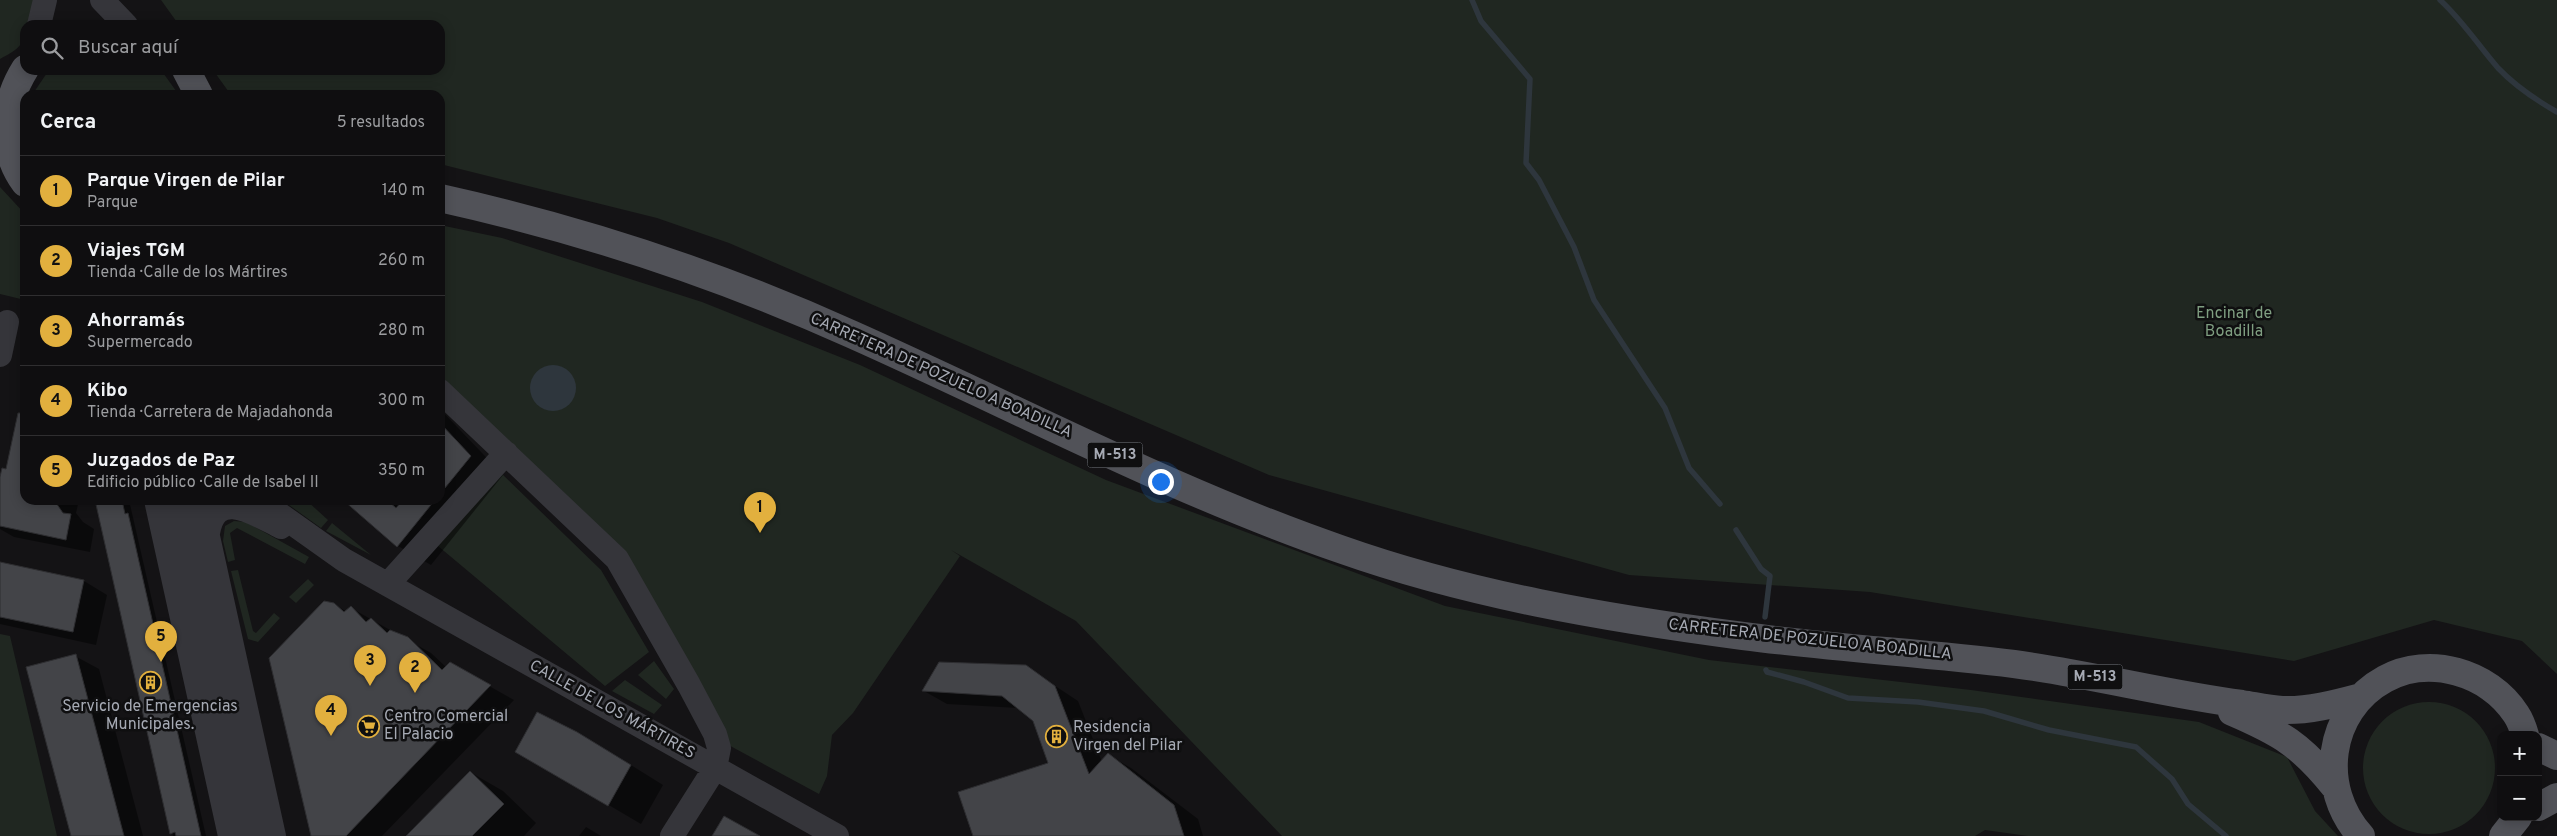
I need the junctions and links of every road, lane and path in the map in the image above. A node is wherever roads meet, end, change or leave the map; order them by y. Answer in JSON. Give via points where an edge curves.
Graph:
{"nodes":[{"id":1,"x":45,"y":0,"type":"edge"},
{"id":2,"x":102,"y":0,"type":"edge"},
{"id":3,"x":40,"y":20,"type":"edge"},
{"id":4,"x":121,"y":20,"type":"edge"},
{"id":5,"x":188,"y":75,"type":"edge"},
{"id":6,"x":14,"y":78,"type":"edge"},
{"id":7,"x":196,"y":90,"type":"edge"},
{"id":8,"x":13,"y":167,"type":"edge"},
{"id":9,"x":445,"y":199,"type":"edge"},
{"id":10,"x":11,"y":323,"type":"edge"},
{"id":11,"x":0,"y":356,"type":"edge"},
{"id":12,"x":445,"y":396,"type":"edge"},
{"id":13,"x":506,"y":453,"type":"junction"},
{"id":14,"x":157,"y":505,"type":"edge"},
{"id":15,"x":179,"y":505,"type":"edge"},
{"id":16,"x":201,"y":505,"type":"edge"},
{"id":17,"x":269,"y":505,"type":"edge"},
{"id":18,"x":208,"y":533,"type":"junction"},
{"id":19,"x":324,"y":547,"type":"junction"},
{"id":20,"x":388,"y":584,"type":"junction"},
{"id":21,"x":2361,"y":697,"type":"junction"},
{"id":22,"x":2203,"y":700,"type":"junction"},
{"id":23,"x":2524,"y":731,"type":"edge"},
{"id":24,"x":2542,"y":749,"type":"edge"},
{"id":25,"x":2557,"y":756,"type":"edge"},
{"id":26,"x":715,"y":768,"type":"junction"},
{"id":27,"x":2334,"y":786,"type":"junction"},
{"id":28,"x":2557,"y":797,"type":"edge"},
{"id":29,"x":2542,"y":806,"type":"edge"},
{"id":30,"x":230,"y":836,"type":"edge"},
{"id":31,"x":253,"y":836,"type":"edge"},
{"id":32,"x":274,"y":836,"type":"edge"},
{"id":33,"x":672,"y":836,"type":"edge"},
{"id":34,"x":836,"y":836,"type":"edge"},
{"id":35,"x":2361,"y":836,"type":"edge"}],
"edges":[{"from":1,"to":3,"type":"street"},
{"from":2,"to":4,"type":"street"},
{"from":5,"to":7,"type":"main road"},
{"from":6,"to":8,"type":"main road","via":[[7,123]]},
{"from":9,"to":22,"type":"main road","name":"CARRETERA DE POZUELO A BOADILLA","number":"M-513","via":[[597,239],[713,278],[845,331],[1191,490],[1340,549],[1429,577],[1574,610],[1747,637],[2069,671]]},
{"from":10,"to":11,"type":"street"},
{"from":12,"to":13,"type":"street"},
{"from":13,"to":20,"type":"street"},
{"from":13,"to":26,"type":"street","via":[[616,559],[715,734],[719,748]]},
{"from":14,"to":30,"type":"street"},
{"from":15,"to":31,"type":"street"},
{"from":16,"to":18,"type":"street"},
{"from":17,"to":19,"type":"street","name":"CALLE DE LOS MÁRTIRES"},
{"from":18,"to":19,"type":"street","name":"CALLE DE LOS MÁRTIRES","via":[[210,520],[221,509],[243,509]]},
{"from":18,"to":32,"type":"street"},
{"from":19,"to":20,"type":"street","name":"CALLE DE LOS MÁRTIRES"},
{"from":20,"to":26,"type":"street","name":"CALLE DE LOS MÁRTIRES"},
{"from":21,"to":22,"type":"main road","name":"CARRETERA DE POZUELO A BOADILLA","number":"M-513","via":[[2322,707],[2283,710]]},
{"from":21,"to":23,"type":"main road","number":"M-513","via":[[2385,679],[2413,669],[2443,668],[2472,676],[2497,692],[2517,714]]},
{"from":21,"to":27,"type":"main road","number":"M-513","via":[[2346,716],[2336,738],[2332,762]]},
{"from":22,"to":27,"type":"main road","name":"CARRETERA DE POZUELO A BOADILLA","number":"M-513","via":[[2263,725],[2288,740],[2312,759]]},
{"from":24,"to":25,"type":"main road"},
{"from":26,"to":33,"type":"street"},
{"from":26,"to":34,"type":"street","name":"CALLE DE LOS MÁRTIRES"},
{"from":27,"to":35,"type":"main road","number":"M-513","via":[[2341,807]]},
{"from":28,"to":29,"type":"main road"}]}
